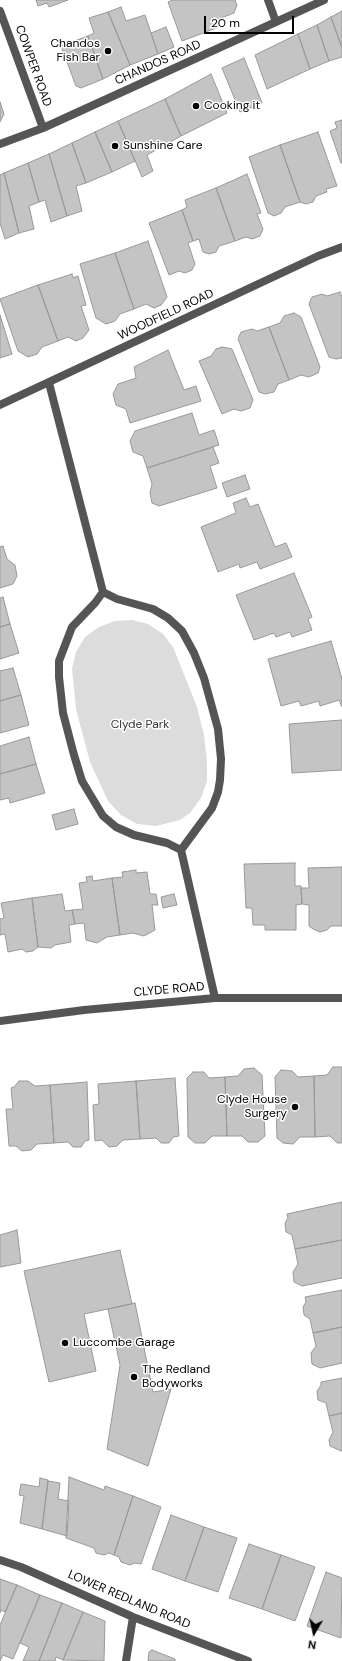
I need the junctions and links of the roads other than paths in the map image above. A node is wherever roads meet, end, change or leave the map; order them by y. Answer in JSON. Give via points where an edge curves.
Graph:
{"nodes":[{"id":1,"x":268,"y":0,"type":"edge"},
{"id":2,"x":324,"y":0,"type":"edge"},
{"id":3,"x":0,"y":11,"type":"edge"},
{"id":4,"x":276,"y":22,"type":"junction"},
{"id":5,"x":43,"y":128,"type":"junction"},
{"id":6,"x":0,"y":144,"type":"edge"},
{"id":7,"x":342,"y":247,"type":"edge"},
{"id":8,"x":49,"y":383,"type":"junction"},
{"id":9,"x":0,"y":405,"type":"edge"},
{"id":10,"x":103,"y":592,"type":"junction"},
{"id":11,"x":181,"y":850,"type":"junction"},
{"id":12,"x":215,"y":998,"type":"junction"},
{"id":13,"x":342,"y":998,"type":"edge"},
{"id":14,"x":0,"y":1021,"type":"edge"},
{"id":15,"x":0,"y":1560,"type":"edge"},
{"id":16,"x":133,"y":1617,"type":"junction"},
{"id":17,"x":126,"y":1661,"type":"edge"},
{"id":18,"x":248,"y":1661,"type":"edge"}],
"edges":[{"from":1,"to":4,"type":"street"},
{"from":2,"to":4,"type":"street","name":"CHANDOS ROAD"},
{"from":3,"to":5,"type":"street","name":"COWPER ROAD"},
{"from":4,"to":5,"type":"street","name":"CHANDOS ROAD"},
{"from":5,"to":6,"type":"street","name":"CHANDOS ROAD"},
{"from":7,"to":8,"type":"street","name":"WOODFIELD ROAD"},
{"from":8,"to":9,"type":"street","name":"WOODFIELD ROAD"},
{"from":8,"to":10,"type":"street"},
{"from":10,"to":11,"type":"street","via":[[153,609],[168,618],[185,637],[204,678],[218,729],[220,780],[212,808]]},
{"from":10,"to":11,"type":"street","via":[[96,603],[72,627],[59,661],[63,713],[74,755],[82,780],[103,816],[116,827],[134,835],[167,843]]},
{"from":11,"to":12,"type":"street"},
{"from":12,"to":13,"type":"street","name":"CLYDE ROAD"},
{"from":12,"to":14,"type":"street","name":"CLYDE ROAD","via":[[84,1010]]},
{"from":15,"to":16,"type":"street","name":"LOWER REDLAND ROAD"},
{"from":16,"to":17,"type":"street"},
{"from":16,"to":18,"type":"street","name":"LOWER REDLAND ROAD"}]}
